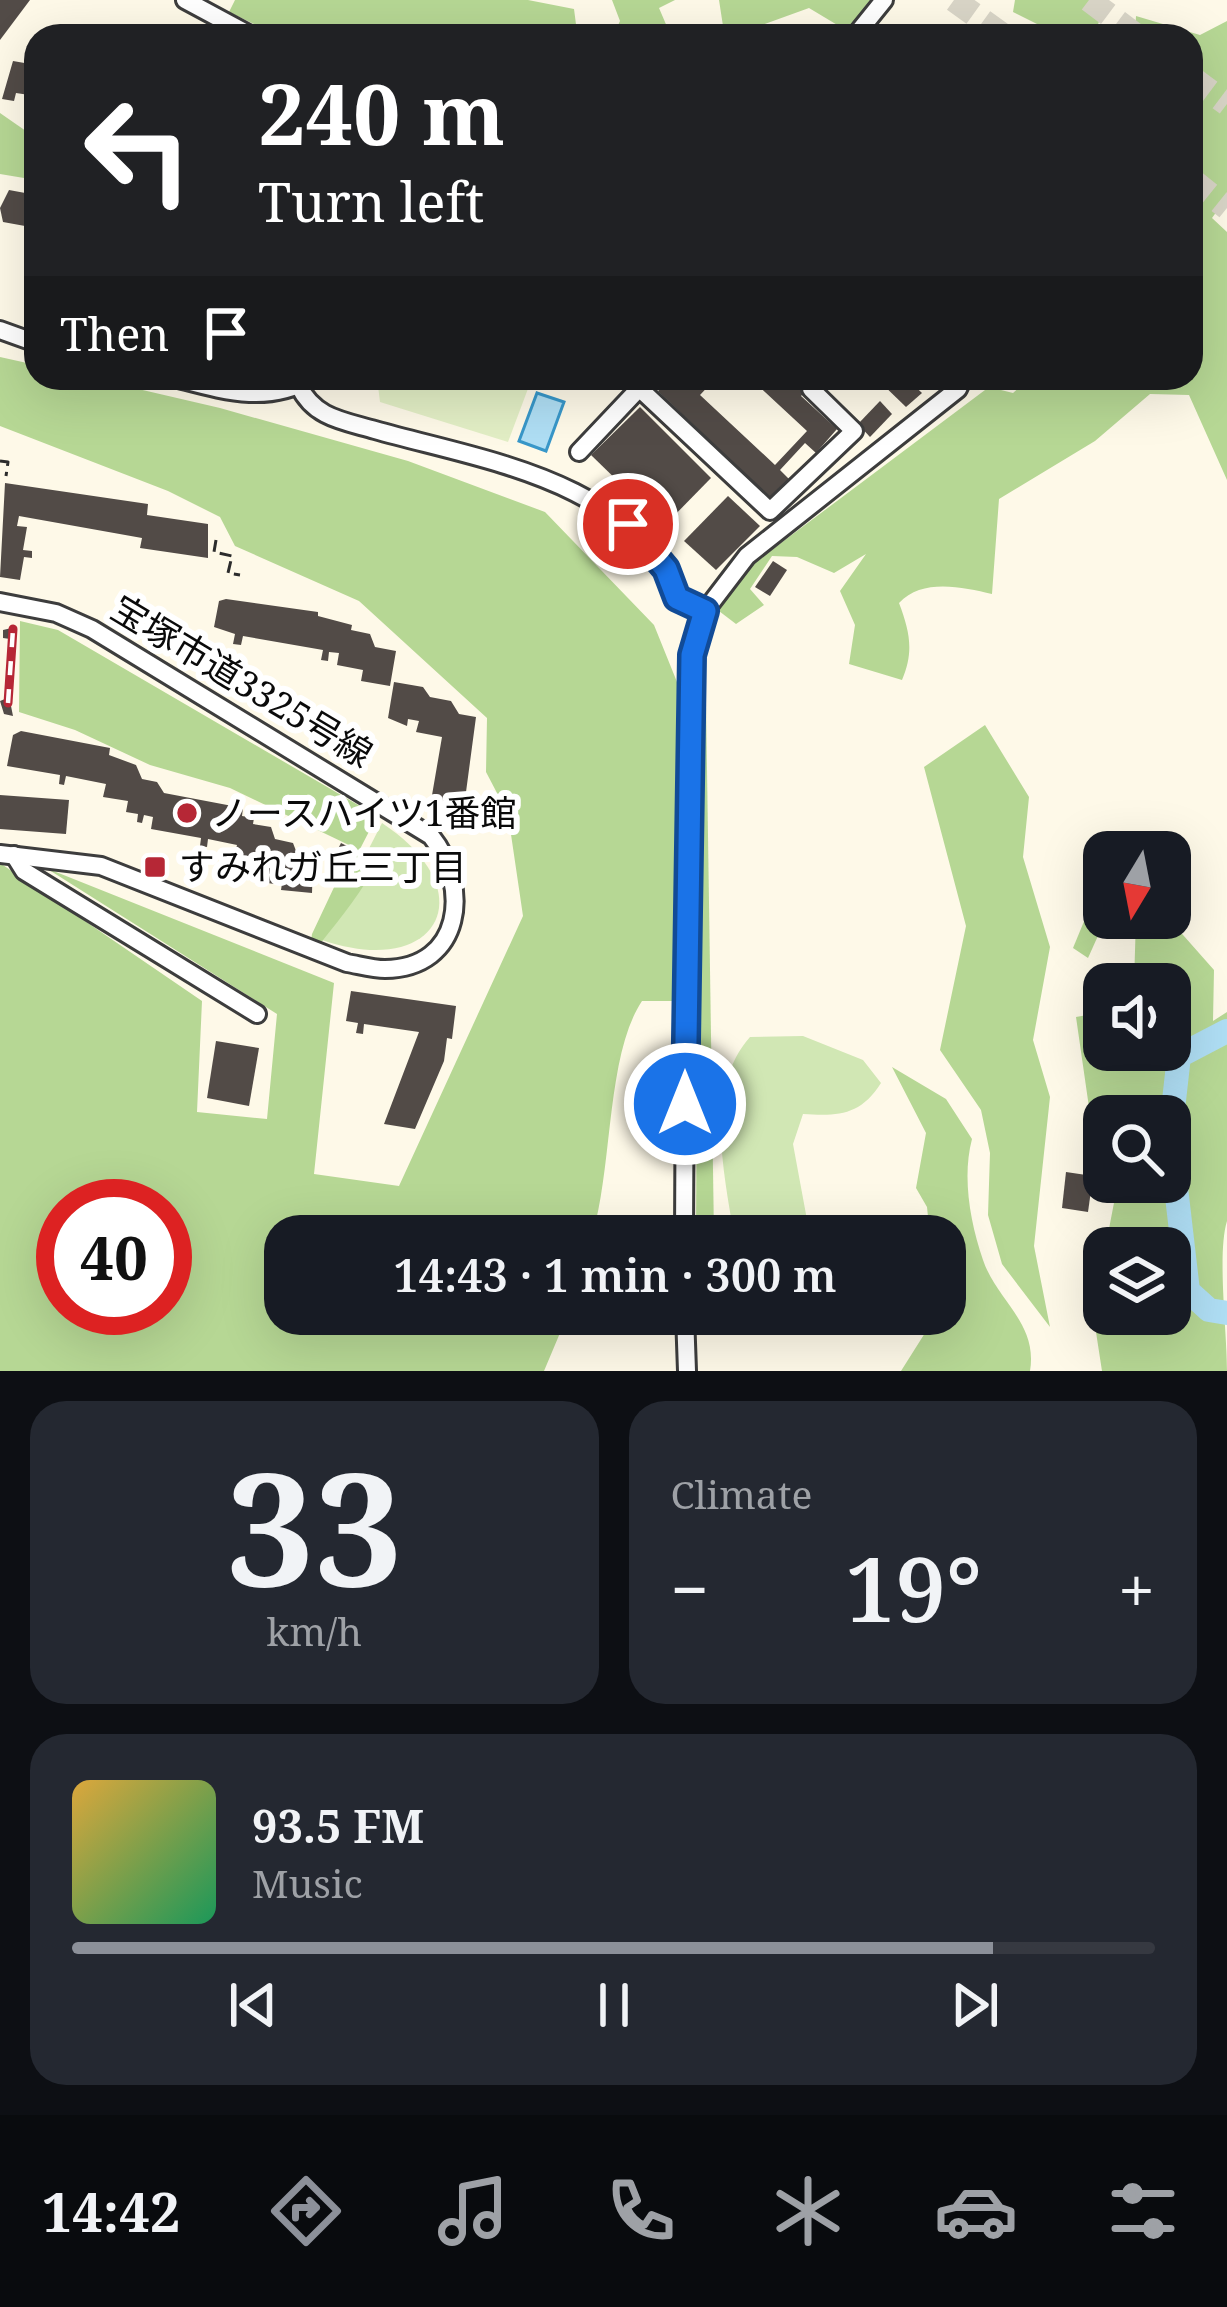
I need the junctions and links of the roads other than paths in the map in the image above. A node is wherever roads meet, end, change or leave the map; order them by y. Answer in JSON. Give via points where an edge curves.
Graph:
{"nodes":[{"id":1,"x":185,"y":0,"type":"edge"},
{"id":2,"x":884,"y":0,"type":"edge"},
{"id":3,"x":230,"y":24,"type":"edge"},
{"id":4,"x":865,"y":24,"type":"edge"},
{"id":5,"x":227,"y":390,"type":"edge"},
{"id":6,"x":271,"y":390,"type":"edge"},
{"id":7,"x":310,"y":390,"type":"edge"},
{"id":8,"x":637,"y":390,"type":"edge"},
{"id":9,"x":651,"y":390,"type":"edge"},
{"id":10,"x":812,"y":390,"type":"edge"},
{"id":11,"x":957,"y":390,"type":"edge"},
{"id":12,"x":579,"y":452,"type":"dead end"},
{"id":13,"x":0,"y":602,"type":"edge"},
{"id":14,"x":705,"y":611,"type":"junction"},
{"id":15,"x":7,"y":855,"type":"edge"},
{"id":16,"x":257,"y":1014,"type":"dead end"},
{"id":17,"x":684,"y":1215,"type":"edge"},
{"id":18,"x":686,"y":1335,"type":"edge"},
{"id":19,"x":687,"y":1371,"type":"edge"}],
"edges":[{"from":1,"to":3,"type":"street"},
{"from":2,"to":4,"type":"street"},
{"from":5,"to":6,"type":"street"},
{"from":7,"to":14,"type":"street","via":[[323,415],[529,474],[603,506],[666,569],[677,598]]},
{"from":8,"to":12,"type":"street"},
{"from":9,"to":10,"type":"street","via":[[770,511],[854,431]]},
{"from":11,"to":14,"type":"street","via":[[747,556]]},
{"from":13,"to":15,"type":"street","name":"宝塚市道3325号線","via":[[92,629],[431,836],[450,860],[456,917],[419,961],[386,969],[347,963],[101,866]]},
{"from":14,"to":17,"type":"street","via":[[692,655]]},
{"from":15,"to":16,"type":"street"},
{"from":18,"to":19,"type":"street"}]}
